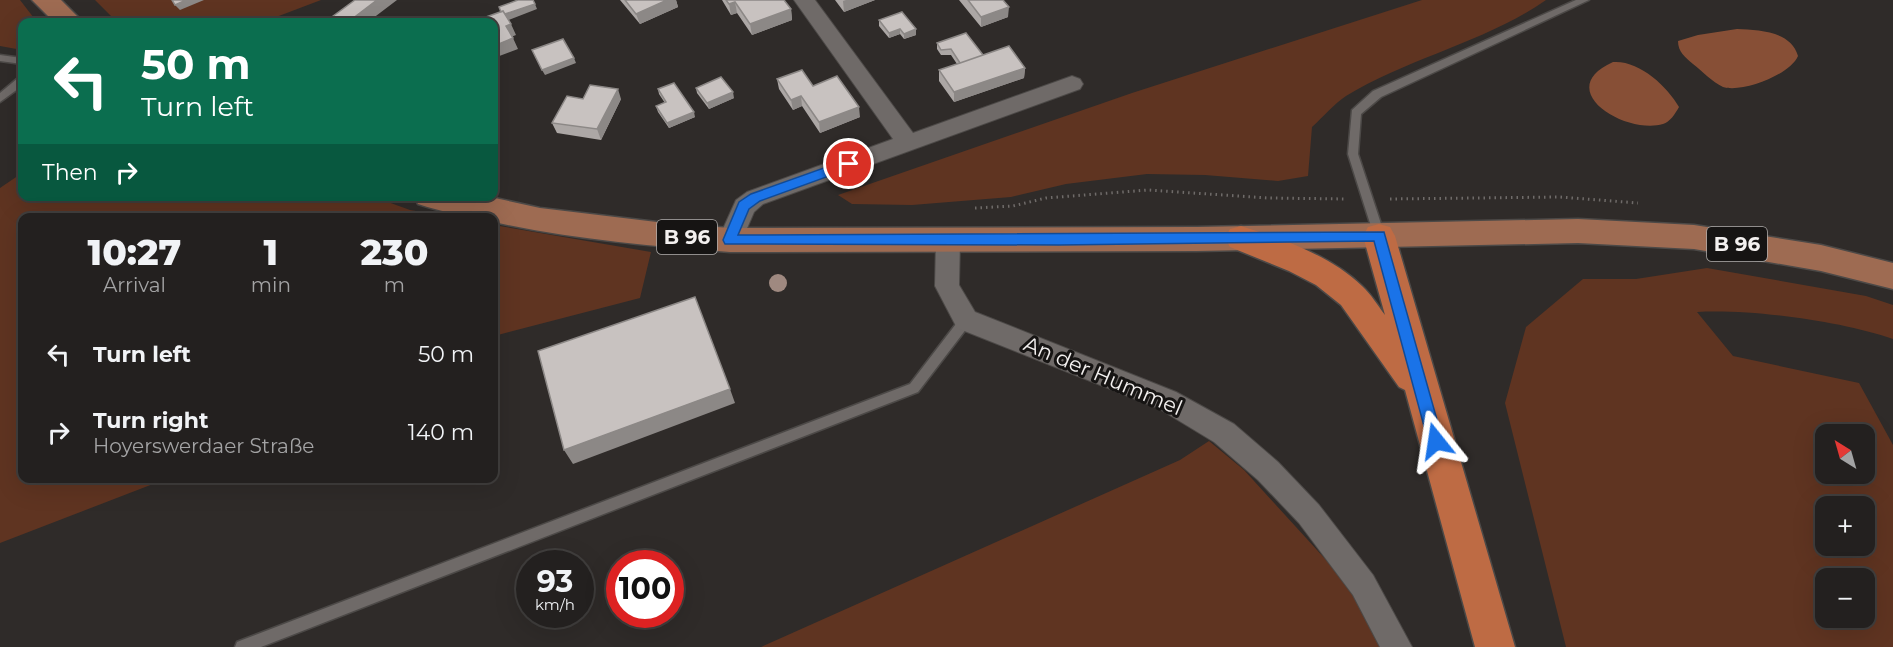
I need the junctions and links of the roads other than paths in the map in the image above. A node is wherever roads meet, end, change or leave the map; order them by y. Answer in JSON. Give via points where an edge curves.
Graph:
{"nodes":[{"id":1,"x":45,"y":0,"type":"edge"},
{"id":2,"x":804,"y":0,"type":"edge"},
{"id":3,"x":1584,"y":0,"type":"edge"},
{"id":4,"x":65,"y":18,"type":"edge"},
{"id":5,"x":0,"y":58,"type":"edge"},
{"id":6,"x":18,"y":60,"type":"edge"},
{"id":7,"x":18,"y":84,"type":"edge"},
{"id":8,"x":1072,"y":84,"type":"dead end"},
{"id":9,"x":0,"y":98,"type":"edge"},
{"id":10,"x":908,"y":143,"type":"junction"},
{"id":11,"x":452,"y":201,"type":"edge"},
{"id":12,"x":1379,"y":236,"type":"junction"},
{"id":13,"x":1241,"y":238,"type":"junction"},
{"id":14,"x":730,"y":240,"type":"junction"},
{"id":15,"x":948,"y":241,"type":"junction"},
{"id":16,"x":1893,"y":276,"type":"edge"},
{"id":17,"x":966,"y":320,"type":"junction"},
{"id":18,"x":1423,"y":394,"type":"junction"},
{"id":19,"x":242,"y":647,"type":"edge"},
{"id":20,"x":1397,"y":647,"type":"edge"},
{"id":21,"x":1495,"y":647,"type":"edge"}],
"edges":[{"from":1,"to":4,"type":"main road"},
{"from":2,"to":10,"type":"street"},
{"from":3,"to":12,"type":"lane","via":[[1377,94],[1356,113],[1353,154]]},
{"from":5,"to":6,"type":"lane"},
{"from":7,"to":9,"type":"lane"},
{"from":8,"to":10,"type":"street"},
{"from":10,"to":14,"type":"street","via":[[755,198],[744,206]]},
{"from":11,"to":14,"type":"main road","number":"B 96","via":[[540,220]]},
{"from":12,"to":13,"type":"main road","number":"B 96"},
{"from":12,"to":16,"type":"main road","number":"B 96","via":[[1578,231],[1694,237],[1821,258]]},
{"from":12,"to":18,"type":"highway"},
{"from":13,"to":15,"type":"main road","number":"B 96"},
{"from":13,"to":18,"type":"highway","via":[[1318,271],[1352,296]]},
{"from":14,"to":15,"type":"main road","number":"B 96"},
{"from":15,"to":17,"type":"street","via":[[947,286]]},
{"from":17,"to":19,"type":"lane","via":[[914,388]]},
{"from":17,"to":20,"type":"street","name":"An der Hummel","via":[[1157,395],[1224,433],[1268,471],[1308,514],[1363,585]]},
{"from":18,"to":21,"type":"highway"}]}
